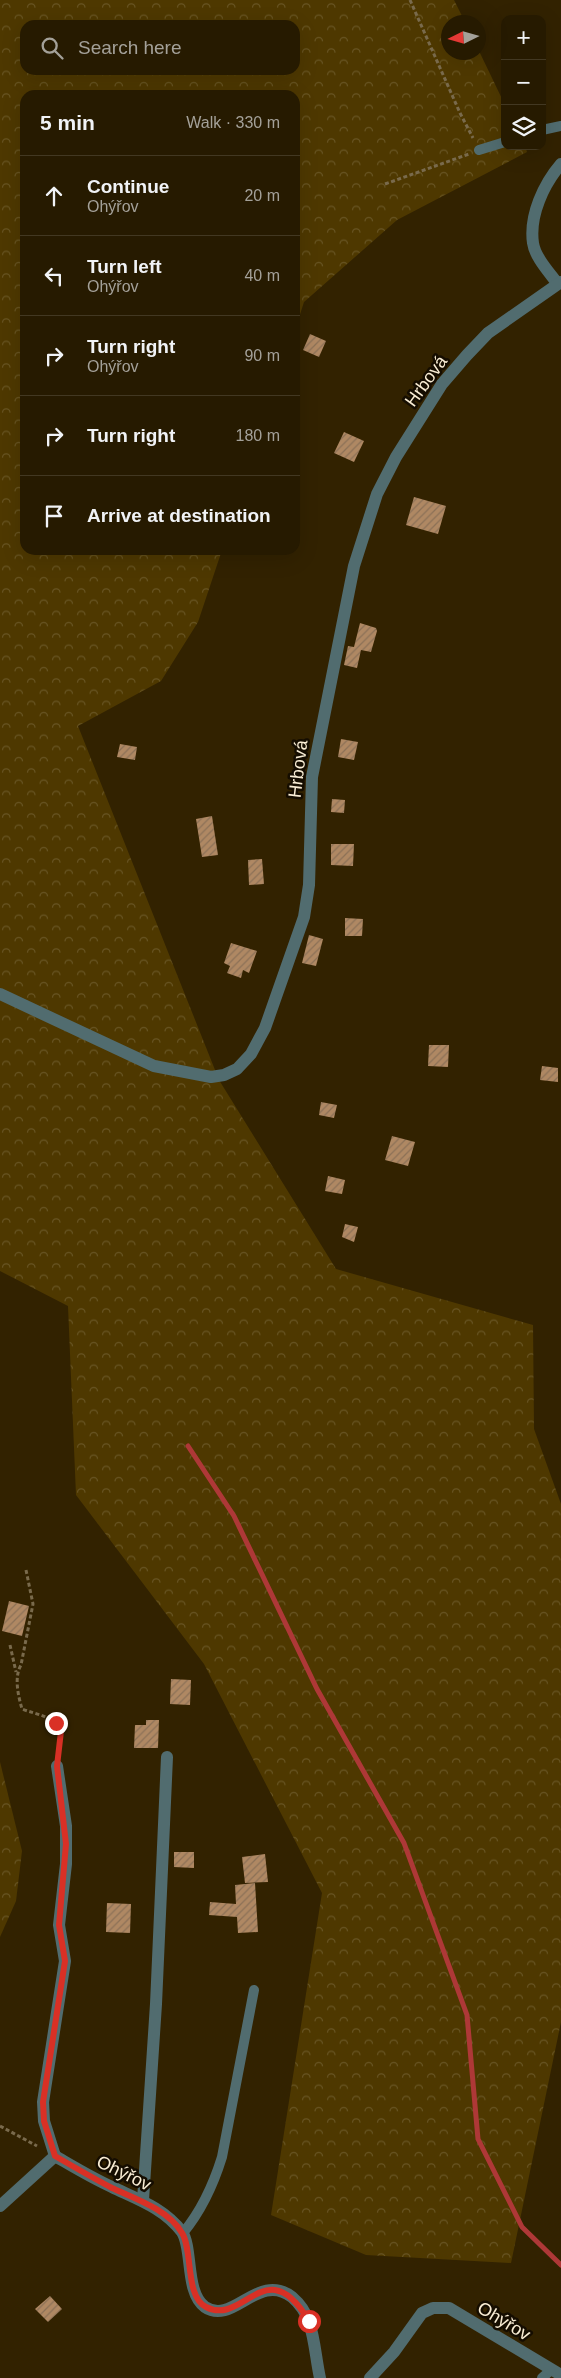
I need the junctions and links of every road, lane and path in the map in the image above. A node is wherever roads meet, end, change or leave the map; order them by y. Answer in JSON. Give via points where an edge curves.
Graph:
{"nodes":[{"id":1,"x":410,"y":0,"type":"edge"},
{"id":2,"x":561,"y":126,"type":"edge"},
{"id":3,"x":546,"y":129,"type":"edge"},
{"id":4,"x":501,"y":143,"type":"edge"},
{"id":5,"x":480,"y":150,"type":"junction"},
{"id":6,"x":561,"y":164,"type":"edge"},
{"id":7,"x":385,"y":184,"type":"dead end"},
{"id":8,"x":559,"y":282,"type":"edge"},
{"id":9,"x":0,"y":994,"type":"edge"},
{"id":10,"x":26,"y":1570,"type":"dead end"},
{"id":11,"x":10,"y":1645,"type":"dead end"},
{"id":12,"x":16,"y":1673,"type":"junction"},
{"id":13,"x":167,"y":1757,"type":"dead end"},
{"id":14,"x":57,"y":1766,"type":"joint"},
{"id":15,"x":254,"y":1990,"type":"dead end"},
{"id":16,"x":0,"y":2126,"type":"edge"},
{"id":17,"x":55,"y":2156,"type":"junction"},
{"id":18,"x":142,"y":2200,"type":"junction"},
{"id":19,"x":0,"y":2206,"type":"edge"},
{"id":20,"x":183,"y":2233,"type":"junction"},
{"id":21,"x":551,"y":2374,"type":"edge"},
{"id":22,"x":320,"y":2378,"type":"edge"},
{"id":23,"x":370,"y":2378,"type":"edge"}],
"edges":[{"from":1,"to":5,"type":"path"},
{"from":2,"to":3,"type":"lane"},
{"from":4,"to":5,"type":"lane"},
{"from":5,"to":7,"type":"path"},
{"from":6,"to":8,"type":"street","via":[[542,193],[534,222],[533,244],[542,262]]},
{"from":8,"to":9,"type":"street","name":"Hrbová","via":[[488,333],[448,377],[376,494],[354,566],[312,777],[309,885],[304,917],[265,1028],[251,1054],[237,1069],[211,1077],[154,1066]]},
{"from":10,"to":12,"type":"path","via":[[32,1594],[32,1615]]},
{"from":11,"to":12,"type":"path"},
{"from":12,"to":14,"type":"path","via":[[22,1709],[50,1718],[61,1731]]},
{"from":13,"to":18,"type":"street","via":[[156,2004]]},
{"from":14,"to":17,"type":"street","via":[[66,1826],[66,1864],[59,1925],[65,1961],[43,2102],[44,2121]]},
{"from":15,"to":20,"type":"lane","via":[[222,2157],[214,2184],[198,2215]]},
{"from":16,"to":17,"type":"path"},
{"from":17,"to":18,"type":"street","name":"Ohýřov"},
{"from":17,"to":19,"type":"street"},
{"from":18,"to":20,"type":"street","name":"Ohýřov","via":[[161,2212]]},
{"from":20,"to":22,"type":"street","via":[[195,2292],[204,2306],[215,2311],[228,2310],[256,2293],[268,2290],[285,2292],[298,2302],[309,2321]]},
{"from":21,"to":23,"type":"street","name":"Ohýřov","via":[[449,2308],[432,2308],[422,2313]]}]}
